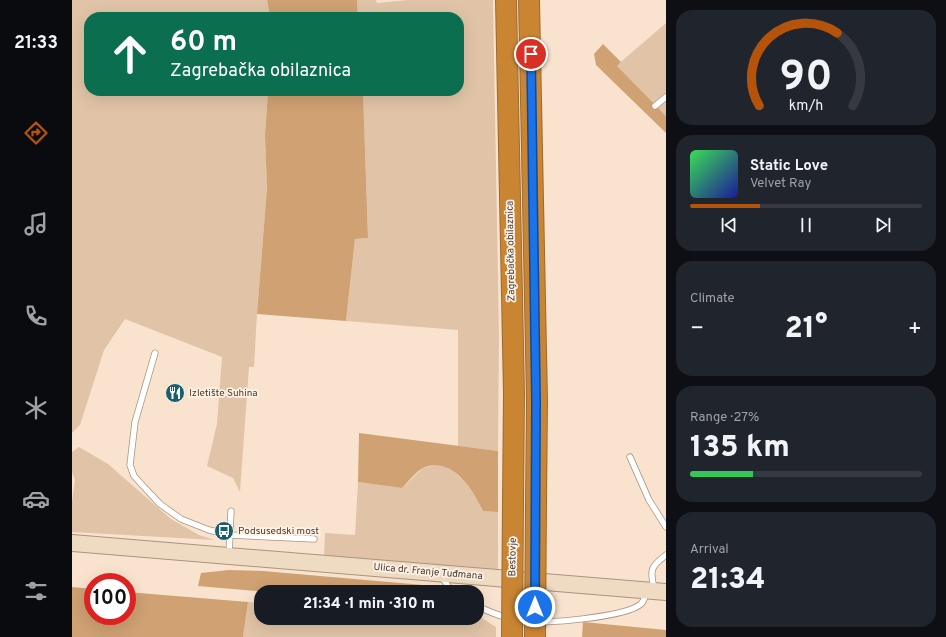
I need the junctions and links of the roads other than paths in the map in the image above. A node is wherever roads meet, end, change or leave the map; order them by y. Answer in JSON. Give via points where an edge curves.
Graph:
{"nodes":[{"id":1,"x":506,"y":0,"type":"edge"},
{"id":2,"x":529,"y":0,"type":"edge"},
{"id":3,"x":666,"y":96,"type":"edge"},
{"id":4,"x":655,"y":106,"type":"dead end"},
{"id":5,"x":155,"y":353,"type":"dead end"},
{"id":6,"x":630,"y":457,"type":"dead end"},
{"id":7,"x":513,"y":502,"type":"joint"},
{"id":8,"x":231,"y":511,"type":"dead end"},
{"id":9,"x":664,"y":519,"type":"edge"},
{"id":10,"x":666,"y":527,"type":"edge"},
{"id":11,"x":230,"y":535,"type":"junction"},
{"id":12,"x":314,"y":539,"type":"dead end"},
{"id":13,"x":72,"y":543,"type":"edge"},
{"id":14,"x":666,"y":555,"type":"edge"},
{"id":15,"x":229,"y":559,"type":"junction"},
{"id":16,"x":445,"y":573,"type":"junction"},
{"id":17,"x":447,"y":585,"type":"edge"},
{"id":18,"x":655,"y":592,"type":"edge"},
{"id":19,"x":484,"y":609,"type":"edge"},
{"id":20,"x":512,"y":637,"type":"edge"},
{"id":21,"x":535,"y":637,"type":"edge"}],
"edges":[{"from":1,"to":7,"type":"highway","name":"Zagrebačka obilaznica","via":[[514,394]]},
{"from":2,"to":21,"type":"highway","bridge":true,"via":[[536,370]]},
{"from":3,"to":4,"type":"lane"},
{"from":5,"to":11,"type":"lane","via":[[135,422],[130,466],[134,476],[160,504],[181,519]]},
{"from":6,"to":9,"type":"lane","via":[[649,500]]},
{"from":7,"to":20,"type":"highway","name":"Bestovje","bridge":true},
{"from":8,"to":11,"type":"lane"},
{"from":9,"to":10,"type":"lane"},
{"from":11,"to":12,"type":"lane"},
{"from":11,"to":15,"type":"lane"},
{"from":13,"to":15,"type":"main road","name":"Ulica dr. Franje Tuđmana"},
{"from":14,"to":18,"type":"lane","via":[[653,566],[651,574]]},
{"from":15,"to":16,"type":"main road","name":"Ulica dr. Franje Tuđmana"},
{"from":16,"to":17,"type":"lane","via":[[444,580]]},
{"from":16,"to":18,"type":"main road","name":"Ulica dr. Franje Tuđmana"},
{"from":18,"to":19,"type":"lane","via":[[637,606],[609,614],[558,622],[520,621]]}]}
